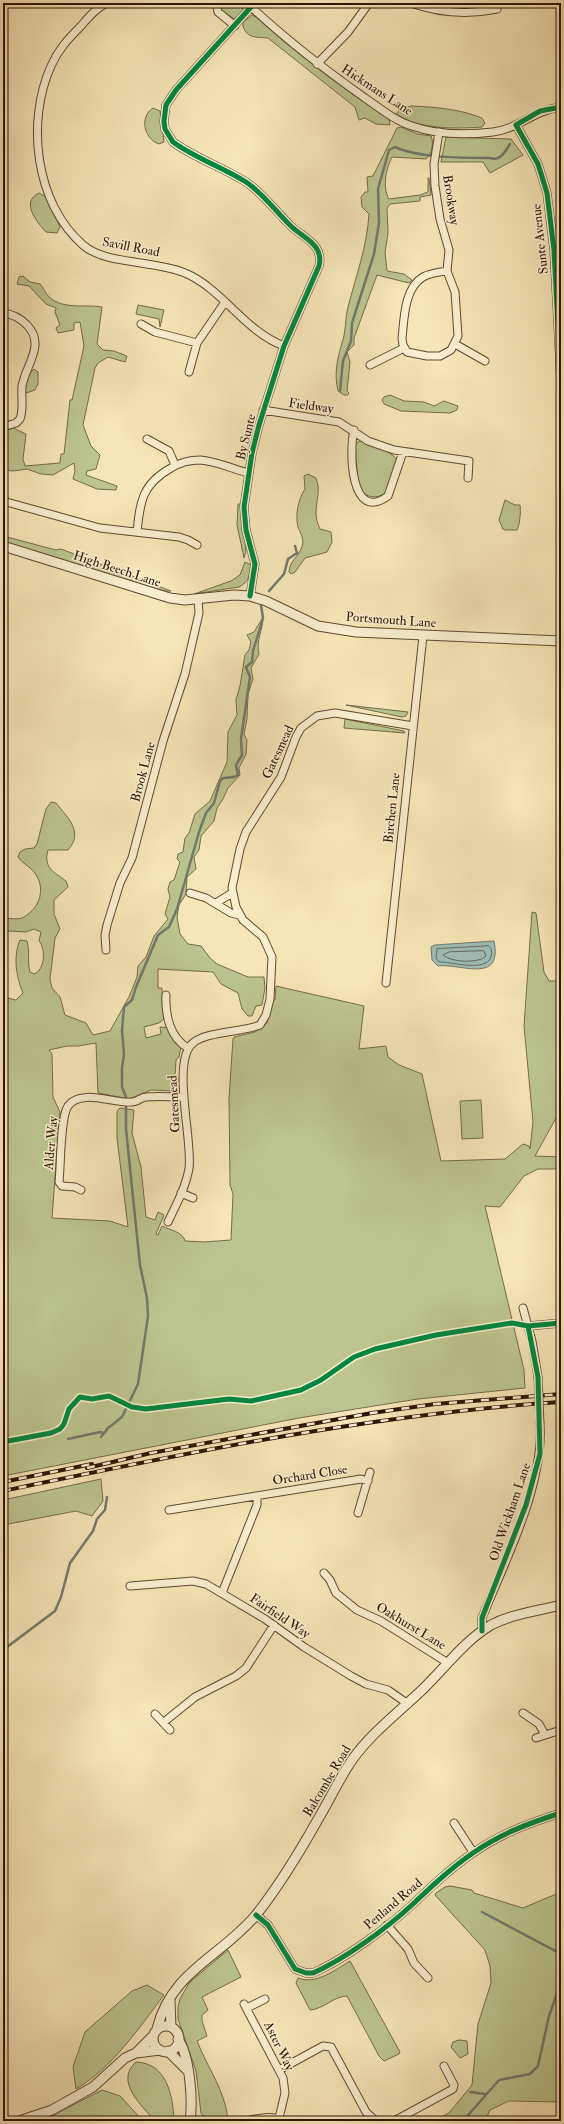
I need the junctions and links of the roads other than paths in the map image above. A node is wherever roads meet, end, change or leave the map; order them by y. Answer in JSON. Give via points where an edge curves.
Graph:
{"nodes":[{"id":1,"x":107,"y":3,"type":"edge"},
{"id":2,"x":216,"y":3,"type":"edge"},
{"id":3,"x":369,"y":3,"type":"edge"},
{"id":4,"x":412,"y":3,"type":"edge"},
{"id":5,"x":249,"y":5,"type":"edge"},
{"id":6,"x":497,"y":9,"type":"dead end"},
{"id":7,"x":235,"y":26,"type":"junction"},
{"id":8,"x":318,"y":64,"type":"junction"},
{"id":9,"x":561,"y":107,"type":"edge"},
{"id":10,"x":516,"y":124,"type":"junction"},
{"id":11,"x":439,"y":132,"type":"junction"},
{"id":12,"x":447,"y":271,"type":"junction"},
{"id":13,"x":225,"y":302,"type":"junction"},
{"id":14,"x":3,"y":313,"type":"edge"},
{"id":15,"x":141,"y":324,"type":"dead end"},
{"id":16,"x":197,"y":343,"type":"junction"},
{"id":17,"x":455,"y":344,"type":"junction"},
{"id":18,"x":284,"y":346,"type":"junction"},
{"id":19,"x":404,"y":348,"type":"junction"},
{"id":20,"x":485,"y":361,"type":"dead end"},
{"id":21,"x":370,"y":366,"type":"dead end"},
{"id":22,"x":189,"y":372,"type":"dead end"},
{"id":23,"x":561,"y":382,"type":"edge"},
{"id":24,"x":263,"y":410,"type":"junction"},
{"id":25,"x":3,"y":427,"type":"edge"},
{"id":26,"x":354,"y":430,"type":"junction"},
{"id":27,"x":147,"y":439,"type":"dead end"},
{"id":28,"x":403,"y":452,"type":"junction"},
{"id":29,"x":175,"y":466,"type":"junction"},
{"id":30,"x":248,"y":473,"type":"junction"},
{"id":31,"x":468,"y":478,"type":"dead end"},
{"id":32,"x":3,"y":501,"type":"edge"},
{"id":33,"x":137,"y":532,"type":"junction"},
{"id":34,"x":197,"y":545,"type":"dead end"},
{"id":35,"x":3,"y":546,"type":"edge"},
{"id":36,"x":225,"y":596,"type":"joint"},
{"id":37,"x":250,"y":596,"type":"junction"},
{"id":38,"x":198,"y":599,"type":"junction"},
{"id":39,"x":423,"y":636,"type":"junction"},
{"id":40,"x":561,"y":641,"type":"edge"},
{"id":41,"x":413,"y":726,"type":"junction"},
{"id":42,"x":190,"y":893,"type":"dead end"},
{"id":43,"x":232,"y":893,"type":"junction"},
{"id":44,"x":216,"y":903,"type":"junction"},
{"id":45,"x":239,"y":915,"type":"junction"},
{"id":46,"x":106,"y":950,"type":"dead end"},
{"id":47,"x":386,"y":983,"type":"dead end"},
{"id":48,"x":166,"y":995,"type":"dead end"},
{"id":49,"x":188,"y":1048,"type":"junction"},
{"id":50,"x":183,"y":1097,"type":"junction"},
{"id":51,"x":81,"y":1190,"type":"dead end"},
{"id":52,"x":181,"y":1193,"type":"junction"},
{"id":53,"x":193,"y":1198,"type":"dead end"},
{"id":54,"x":168,"y":1222,"type":"dead end"},
{"id":55,"x":523,"y":1308,"type":"dead end"},
{"id":56,"x":561,"y":1323,"type":"edge"},
{"id":57,"x":528,"y":1326,"type":"junction"},
{"id":58,"x":370,"y":1472,"type":"dead end"},
{"id":59,"x":368,"y":1481,"type":"junction"},
{"id":60,"x":257,"y":1496,"type":"junction"},
{"id":61,"x":169,"y":1510,"type":"dead end"},
{"id":62,"x":358,"y":1514,"type":"dead end"},
{"id":63,"x":324,"y":1574,"type":"dead end"},
{"id":64,"x":130,"y":1586,"type":"dead end"},
{"id":65,"x":222,"y":1593,"type":"junction"},
{"id":66,"x":561,"y":1605,"type":"edge"},
{"id":67,"x":274,"y":1625,"type":"junction"},
{"id":68,"x":482,"y":1631,"type":"junction"},
{"id":69,"x":448,"y":1662,"type":"junction"},
{"id":70,"x":408,"y":1704,"type":"junction"},
{"id":71,"x":523,"y":1713,"type":"dead end"},
{"id":72,"x":155,"y":1714,"type":"dead end"},
{"id":73,"x":164,"y":1722,"type":"junction"},
{"id":74,"x":170,"y":1730,"type":"dead end"},
{"id":75,"x":561,"y":1730,"type":"edge"},
{"id":76,"x":545,"y":1735,"type":"junction"},
{"id":77,"x":536,"y":1738,"type":"dead end"},
{"id":78,"x":561,"y":1813,"type":"edge"},
{"id":79,"x":454,"y":1823,"type":"dead end"},
{"id":80,"x":473,"y":1852,"type":"junction"},
{"id":81,"x":256,"y":1915,"type":"junction"},
{"id":82,"x":388,"y":1925,"type":"junction"},
{"id":83,"x":428,"y":1978,"type":"dead end"},
{"id":84,"x":265,"y":1999,"type":"dead end"},
{"id":85,"x":170,"y":2001,"type":"junction"},
{"id":86,"x":171,"y":2027,"type":"junction"},
{"id":87,"x":155,"y":2033,"type":"junction"},
{"id":88,"x":178,"y":2039,"type":"junction"},
{"id":89,"x":164,"y":2051,"type":"junction"},
{"id":90,"x":136,"y":2053,"type":"junction"},
{"id":91,"x":444,"y":2066,"type":"dead end"},
{"id":92,"x":187,"y":2070,"type":"junction"},
{"id":93,"x":280,"y":2070,"type":"junction"},
{"id":94,"x":281,"y":2120,"type":"edge"},
{"id":95,"x":19,"y":2121,"type":"edge"},
{"id":96,"x":190,"y":2121,"type":"edge"},
{"id":97,"x":246,"y":2121,"type":"edge"},
{"id":98,"x":376,"y":2121,"type":"edge"},
{"id":99,"x":394,"y":2121,"type":"edge"}],
"edges":[{"from":1,"to":13,"type":"street","name":"Savill Road","via":[[96,10],[66,41],[52,64],[43,87],[38,138],[49,195],[69,230],[84,246],[103,255],[159,264],[186,273]]},
{"from":2,"to":7,"type":"street","via":[[218,12]]},
{"from":3,"to":8,"type":"street","via":[[348,32]]},
{"from":4,"to":6,"type":"street","via":[[436,10],[456,12]]},
{"from":5,"to":7,"type":"street","name":"By Sunte"},
{"from":5,"to":8,"type":"street","name":"Hickmans Lane"},
{"from":7,"to":18,"type":"street","name":"By Sunte","via":[[176,90],[166,105],[165,129],[173,142],[181,148],[221,167],[254,188],[293,228],[314,243],[320,253],[321,260]]},
{"from":8,"to":11,"type":"street","name":"Hickmans Lane","via":[[397,120],[413,127]]},
{"from":9,"to":10,"type":"street","name":"Hickmans Lane","via":[[540,111]]},
{"from":10,"to":11,"type":"street","name":"Hickmans Lane","via":[[503,130],[481,133]]},
{"from":10,"to":23,"type":"street","name":"Sunte Avenue","via":[[538,164],[547,193],[554,250]]},
{"from":11,"to":12,"type":"street","name":"Brookway","via":[[435,154],[436,196],[449,250]]},
{"from":12,"to":17,"type":"street","name":"Brookway","via":[[456,302],[458,336]]},
{"from":12,"to":19,"type":"street","via":[[422,277],[412,288],[402,339]]},
{"from":13,"to":16,"type":"street"},
{"from":13,"to":18,"type":"street","name":"Savill Road","via":[[262,335]]},
{"from":14,"to":25,"type":"street","via":[[22,320],[34,335],[36,343],[22,385],[20,419]]},
{"from":15,"to":16,"type":"street","via":[[156,332]]},
{"from":16,"to":22,"type":"street"},
{"from":17,"to":19,"type":"street","via":[[451,350],[440,356],[412,354]]},
{"from":17,"to":20,"type":"street"},
{"from":18,"to":24,"type":"street","name":"By Sunte"},
{"from":19,"to":21,"type":"street"},
{"from":24,"to":26,"type":"street","name":"Fieldway","via":[[332,420]]},
{"from":24,"to":30,"type":"street","name":"By Sunte"},
{"from":26,"to":28,"type":"street","name":"Fieldway","via":[[368,441]]},
{"from":26,"to":28,"type":"street","via":[[354,484],[360,496],[366,500],[378,501],[388,496]]},
{"from":27,"to":29,"type":"street","via":[[169,451]]},
{"from":28,"to":31,"type":"street","name":"Fieldway","via":[[469,461]]},
{"from":29,"to":30,"type":"street","via":[[199,460]]},
{"from":29,"to":33,"type":"street","via":[[147,486],[140,505]]},
{"from":30,"to":37,"type":"street","name":"By Sunte","via":[[244,520],[255,564]]},
{"from":32,"to":33,"type":"street","via":[[91,526]]},
{"from":33,"to":34,"type":"street","via":[[179,537]]},
{"from":35,"to":38,"type":"street","name":"High Beech Lane","via":[[158,596]]},
{"from":36,"to":37,"type":"street","name":"Portsmouth Lane"},
{"from":36,"to":38,"type":"street","name":"High Beech Lane"},
{"from":37,"to":39,"type":"street","name":"Portsmouth Lane","via":[[318,626],[356,632]]},
{"from":38,"to":46,"type":"street","name":"Brook Lane","via":[[199,613],[185,674],[163,741],[132,858],[113,902],[104,935]]},
{"from":39,"to":40,"type":"street","name":"Portsmouth Lane"},
{"from":39,"to":41,"type":"street","name":"Birchen Lane"},
{"from":41,"to":43,"type":"street","name":"Gatesmead","via":[[335,713],[326,713],[309,721],[296,737],[281,777],[246,832],[240,849]]},
{"from":41,"to":47,"type":"street","name":"Birchen Lane"},
{"from":42,"to":44,"type":"street"},
{"from":43,"to":44,"type":"street"},
{"from":43,"to":45,"type":"street","name":"Gatesmead"},
{"from":44,"to":45,"type":"street"},
{"from":45,"to":49,"type":"street","via":[[259,932],[271,952],[271,982],[266,1015],[260,1025],[203,1037]]},
{"from":48,"to":49,"type":"street","via":[[166,1011],[174,1036]]},
{"from":49,"to":50,"type":"street","name":"Gatesmead"},
{"from":50,"to":51,"type":"street","name":"Alder Way","via":[[147,1097],[132,1102],[90,1097],[77,1099],[68,1106],[64,1118],[59,1182],[62,1186]]},
{"from":50,"to":52,"type":"street","name":"Gatesmead","via":[[190,1159],[187,1179]]},
{"from":52,"to":53,"type":"street"},
{"from":52,"to":54,"type":"street","name":"Gatesmead"},
{"from":55,"to":57,"type":"street","name":"Old Wickham Lane"},
{"from":56,"to":57,"type":"street"},
{"from":57,"to":68,"type":"street","name":"Old Wickham Lane","bridge":true,"via":[[538,1377],[541,1440],[537,1471],[515,1536],[482,1618]]},
{"from":58,"to":59,"type":"street","name":"Orchard Close"},
{"from":59,"to":60,"type":"street","name":"Orchard Close","via":[[361,1479]]},
{"from":59,"to":62,"type":"street","name":"Orchard Close"},
{"from":60,"to":61,"type":"street","name":"Orchard Close"},
{"from":60,"to":65,"type":"street","name":"Orchard Close","via":[[257,1506]]},
{"from":63,"to":69,"type":"street","name":"Oakhurst Lane","via":[[336,1593],[357,1610]]},
{"from":64,"to":65,"type":"street","name":"Fairfield Way","via":[[193,1581],[206,1584]]},
{"from":65,"to":67,"type":"street","name":"Fairfield Way"},
{"from":66,"to":68,"type":"street","name":"Balcombe Road","via":[[513,1617]]},
{"from":67,"to":70,"type":"street","name":"Fairfield Way","via":[[345,1672],[366,1684],[388,1690]]},
{"from":67,"to":73,"type":"street","via":[[246,1668],[236,1676],[195,1697]]},
{"from":68,"to":69,"type":"street","name":"Balcombe Road"},
{"from":69,"to":70,"type":"street","name":"Balcombe Road"},
{"from":70,"to":81,"type":"street","name":"Balcombe Road","via":[[367,1742],[352,1760],[297,1857]]},
{"from":71,"to":76,"type":"street","via":[[539,1724]]},
{"from":72,"to":73,"type":"street"},
{"from":73,"to":74,"type":"street"},
{"from":75,"to":76,"type":"street"},
{"from":76,"to":77,"type":"street"},
{"from":78,"to":80,"type":"street","name":"Penland Road","via":[[526,1824]]},
{"from":79,"to":80,"type":"street"},
{"from":80,"to":82,"type":"street","name":"Penland Road"},
{"from":81,"to":82,"type":"street","name":"Penland Road","via":[[272,1932],[291,1965],[299,1972],[306,1973],[319,1970]]},
{"from":81,"to":85,"type":"street","name":"Balcombe Road","via":[[230,1941],[188,1974],[174,1991]]},
{"from":82,"to":83,"type":"street","via":[[408,1949],[414,1963]]},
{"from":84,"to":93,"type":"street","name":"Aster Way","via":[[246,2006]]},
{"from":85,"to":86,"type":"street"},
{"from":85,"to":87,"type":"street","name":"Balcombe Road","via":[[165,2006]]},
{"from":86,"to":87,"type":"street","via":[[161,2027]]},
{"from":86,"to":88,"type":"street"},
{"from":87,"to":89,"type":"street","via":[[154,2044]]},
{"from":87,"to":90,"type":"street"},
{"from":88,"to":89,"type":"street","via":[[175,2047]]},
{"from":88,"to":92,"type":"street","via":[[187,2059]]},
{"from":89,"to":90,"type":"street"},
{"from":89,"to":92,"type":"street"},
{"from":90,"to":95,"type":"street","via":[[118,2063],[93,2087],[52,2110]]},
{"from":91,"to":99,"type":"street","via":[[454,2085],[453,2089]]},
{"from":92,"to":96,"type":"street","via":[[192,2093]]},
{"from":93,"to":94,"type":"street","name":"Aster Way","via":[[285,2093]]},
{"from":93,"to":98,"type":"street","via":[[323,2046],[331,2047],[366,2112]]},
{"from":94,"to":97,"type":"street","via":[[264,2117]]}]}
